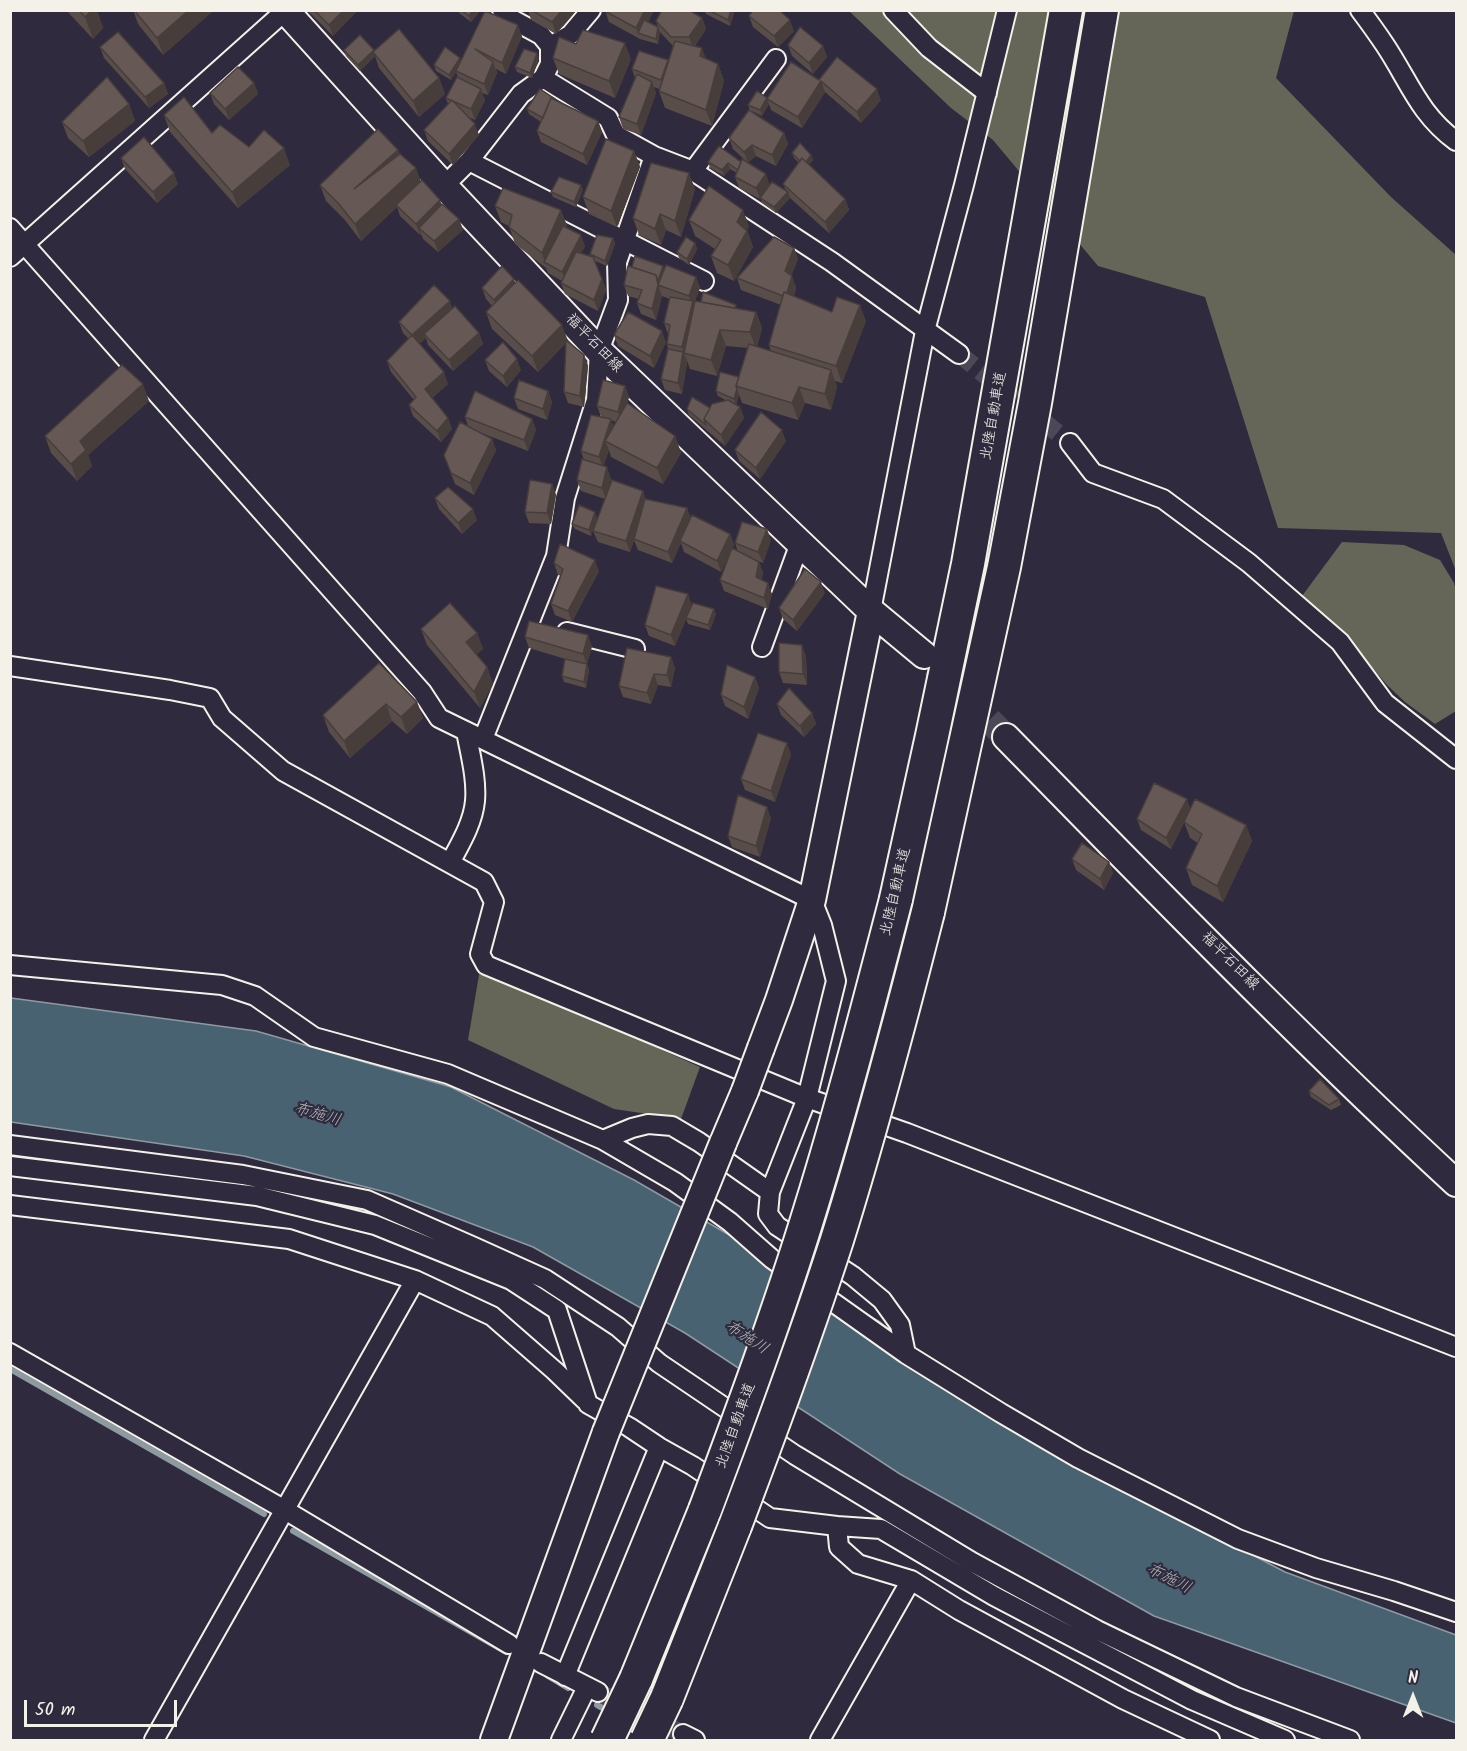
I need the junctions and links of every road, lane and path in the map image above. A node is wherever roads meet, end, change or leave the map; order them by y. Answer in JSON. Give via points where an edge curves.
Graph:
{"nodes":[{"id":1,"x":502,"y":10,"type":"edge"},
{"id":2,"x":591,"y":10,"type":"edge"},
{"id":3,"x":893,"y":10,"type":"edge"},
{"id":4,"x":1007,"y":10,"type":"edge"},
{"id":5,"x":1066,"y":10,"type":"edge"},
{"id":6,"x":1102,"y":10,"type":"edge"},
{"id":7,"x":1360,"y":10,"type":"edge"},
{"id":8,"x":285,"y":11,"type":"edge"},
{"id":9,"x":550,"y":46,"type":"junction"},
{"id":10,"x":776,"y":59,"type":"dead end"},
{"id":11,"x":543,"y":78,"type":"junction"},
{"id":12,"x":987,"y":93,"type":"junction"},
{"id":13,"x":1456,"y":141,"type":"edge"},
{"id":14,"x":654,"y":156,"type":"junction"},
{"id":15,"x":470,"y":161,"type":"junction"},
{"id":16,"x":693,"y":171,"type":"junction"},
{"id":17,"x":444,"y":186,"type":"junction"},
{"id":18,"x":10,"y":228,"type":"edge"},
{"id":19,"x":624,"y":242,"type":"junction"},
{"id":20,"x":25,"y":244,"type":"junction"},
{"id":21,"x":10,"y":257,"type":"edge"},
{"id":22,"x":704,"y":281,"type":"dead end"},
{"id":23,"x":925,"y":331,"type":"junction"},
{"id":24,"x":599,"y":351,"type":"junction"},
{"id":25,"x":959,"y":354,"type":"tunnel mouth"},
{"id":26,"x":1070,"y":443,"type":"tunnel mouth"},
{"id":27,"x":800,"y":543,"type":"junction"},
{"id":28,"x":871,"y":611,"type":"junction"},
{"id":29,"x":530,"y":622,"type":"junction"},
{"id":30,"x":762,"y":647,"type":"dead end"},
{"id":31,"x":635,"y":649,"type":"edge"},
{"id":32,"x":924,"y":655,"type":"tunnel mouth"},
{"id":33,"x":10,"y":666,"type":"edge"},
{"id":34,"x":466,"y":731,"type":"junction"},
{"id":35,"x":1006,"y":737,"type":"tunnel mouth"},
{"id":36,"x":483,"y":739,"type":"junction"},
{"id":37,"x":1456,"y":759,"type":"edge"},
{"id":38,"x":450,"y":863,"type":"junction"},
{"id":39,"x":812,"y":900,"type":"junction"},
{"id":40,"x":10,"y":965,"type":"edge"},
{"id":41,"x":807,"y":1098,"type":"junction"},
{"id":42,"x":603,"y":1140,"type":"junction"},
{"id":43,"x":10,"y":1145,"type":"edge"},
{"id":44,"x":10,"y":1166,"type":"edge"},
{"id":45,"x":1456,"y":1183,"type":"edge"},
{"id":46,"x":770,"y":1192,"type":"junction"},
{"id":47,"x":10,"y":1205,"type":"edge"},
{"id":48,"x":415,"y":1280,"type":"junction"},
{"id":49,"x":1456,"y":1347,"type":"edge"},
{"id":50,"x":10,"y":1353,"type":"edge"},
{"id":51,"x":906,"y":1354,"type":"junction"},
{"id":52,"x":588,"y":1404,"type":"junction"},
{"id":53,"x":659,"y":1447,"type":"junction"},
{"id":54,"x":285,"y":1510,"type":"junction"},
{"id":55,"x":837,"y":1526,"type":"junction"},
{"id":56,"x":911,"y":1580,"type":"junction"},
{"id":57,"x":1456,"y":1612,"type":"edge"},
{"id":58,"x":509,"y":1644,"type":"dead end"},
{"id":59,"x":541,"y":1663,"type":"dead end"},
{"id":60,"x":566,"y":1676,"type":"junction"},
{"id":61,"x":154,"y":1740,"type":"edge"},
{"id":62,"x":494,"y":1740,"type":"edge"},
{"id":63,"x":561,"y":1740,"type":"edge"},
{"id":64,"x":607,"y":1740,"type":"edge"},
{"id":65,"x":647,"y":1740,"type":"edge"},
{"id":66,"x":820,"y":1740,"type":"edge"},
{"id":67,"x":1210,"y":1740,"type":"edge"},
{"id":68,"x":1285,"y":1740,"type":"edge"},
{"id":69,"x":1350,"y":1740,"type":"edge"}],
"edges":[{"from":1,"to":9,"type":"street","via":[[541,35]]},
{"from":2,"to":9,"type":"street","via":[[570,35]]},
{"from":3,"to":12,"type":"street","via":[[929,48]]},
{"from":4,"to":12,"type":"street"},
{"from":5,"to":64,"type":"highway","name":"北陸自動車道","bridge":true,"via":[[968,564],[896,899],[854,1060],[759,1366],[705,1510]]},
{"from":6,"to":65,"type":"highway","bridge":true,"via":[[1004,567],[928,912],[887,1069],[837,1240],[789,1383],[667,1698]]},
{"from":7,"to":13,"type":"street","via":[[1386,45],[1419,105]]},
{"from":8,"to":17,"type":"main road","name":"福平石田線"},
{"from":8,"to":20,"type":"street"},
{"from":9,"to":11,"type":"street","via":[[550,64]]},
{"from":10,"to":16,"type":"street"},
{"from":11,"to":14,"type":"street","via":[[608,118],[616,135]]},
{"from":11,"to":15,"type":"street","via":[[521,94]]},
{"from":12,"to":23,"type":"street"},
{"from":14,"to":16,"type":"street"},
{"from":14,"to":19,"type":"street"},
{"from":15,"to":17,"type":"street"},
{"from":15,"to":19,"type":"street"},
{"from":16,"to":23,"type":"street","via":[[832,262]]},
{"from":17,"to":24,"type":"main road","name":"福平石田線"},
{"from":18,"to":20,"type":"street"},
{"from":19,"to":22,"type":"street"},
{"from":19,"to":24,"type":"street","via":[[617,262],[618,300]]},
{"from":20,"to":21,"type":"street"},
{"from":20,"to":34,"type":"street","via":[[422,692],[438,717]]},
{"from":23,"to":25,"type":"street"},
{"from":23,"to":28,"type":"street"},
{"from":24,"to":27,"type":"main road","name":"福平石田線"},
{"from":24,"to":29,"type":"street","via":[[596,400],[565,498],[556,556]]},
{"from":26,"to":37,"type":"street","via":[[1093,473],[1162,499],[1249,563],[1340,642],[1385,703]]},
{"from":27,"to":28,"type":"main road","name":"福平石田線"},
{"from":27,"to":30,"type":"street"},
{"from":28,"to":32,"type":"main road","name":"福平石田線"},
{"from":28,"to":39,"type":"main road"},
{"from":29,"to":31,"type":"street"},
{"from":29,"to":36,"type":"street"},
{"from":33,"to":38,"type":"street","via":[[210,698],[222,718],[283,771]]},
{"from":34,"to":36,"type":"street"},
{"from":34,"to":38,"type":"street","via":[[475,802]]},
{"from":35,"to":45,"type":"main road","name":"福平石田線","via":[[1203,937]]},
{"from":36,"to":39,"type":"street"},
{"from":38,"to":41,"type":"street","via":[[484,882],[494,902],[480,954],[486,965]]},
{"from":39,"to":41,"type":"street","via":[[836,981]]},
{"from":39,"to":62,"type":"main road","bridge":true,"via":[[745,1091],[606,1432]]},
{"from":40,"to":42,"type":"street","via":[[222,985],[255,996],[314,1036],[448,1074]]},
{"from":41,"to":46,"type":"street"},
{"from":41,"to":49,"type":"street","via":[[918,1137]]},
{"from":42,"to":46,"type":"street","via":[[648,1124],[672,1126]]},
{"from":42,"to":51,"type":"street","via":[[675,1182],[772,1258]]},
{"from":43,"to":69,"type":"street","via":[[243,1175],[367,1200],[461,1241],[545,1279],[618,1327],[659,1363],[795,1455],[972,1562],[1097,1630],[1236,1697]]},
{"from":44,"to":52,"type":"street","via":[[257,1196],[375,1225],[511,1280],[557,1310]]},
{"from":46,"to":51,"type":"street","via":[[768,1214],[777,1226],[882,1300],[900,1325]]},
{"from":47,"to":48,"type":"street","via":[[289,1239]]},
{"from":48,"to":52,"type":"street","via":[[492,1316]]},
{"from":48,"to":54,"type":"street"},
{"from":50,"to":54,"type":"street"},
{"from":51,"to":57,"type":"street","via":[[1078,1458],[1238,1539]]},
{"from":52,"to":53,"type":"street"},
{"from":53,"to":55,"type":"street","via":[[770,1518]]},
{"from":53,"to":60,"type":"street"},
{"from":54,"to":58,"type":"street"},
{"from":54,"to":61,"type":"street"},
{"from":55,"to":56,"type":"street","via":[[839,1546],[858,1564]]},
{"from":55,"to":68,"type":"street","via":[[881,1529],[994,1596],[1192,1700]]},
{"from":56,"to":66,"type":"street"},
{"from":56,"to":67,"type":"street","via":[[1123,1699]]},
{"from":59,"to":60,"type":"street"},
{"from":60,"to":63,"type":"street","via":[[593,1690]]}]}
